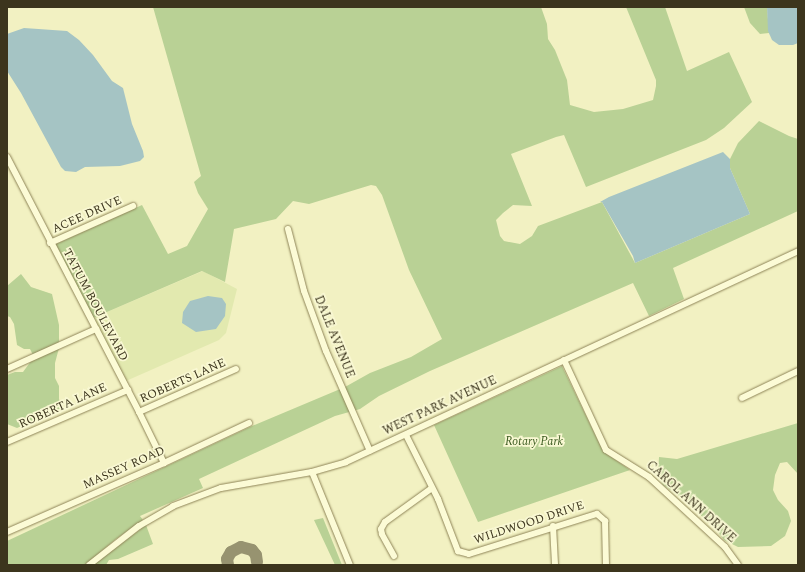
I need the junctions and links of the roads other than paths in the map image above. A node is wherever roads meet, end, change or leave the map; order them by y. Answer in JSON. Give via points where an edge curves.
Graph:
{"nodes":[{"id":1,"x":7,"y":157,"type":"edge"},
{"id":2,"x":133,"y":206,"type":"dead end"},
{"id":3,"x":288,"y":229,"type":"dead end"},
{"id":4,"x":50,"y":243,"type":"junction"},
{"id":5,"x":798,"y":251,"type":"edge"},
{"id":6,"x":96,"y":329,"type":"junction"},
{"id":7,"x":564,"y":360,"type":"junction"},
{"id":8,"x":7,"y":369,"type":"edge"},
{"id":9,"x":236,"y":370,"type":"dead end"},
{"id":10,"x":798,"y":371,"type":"edge"},
{"id":11,"x":128,"y":390,"type":"junction"},
{"id":12,"x":742,"y":398,"type":"dead end"},
{"id":13,"x":139,"y":412,"type":"junction"},
{"id":14,"x":249,"y":423,"type":"dead end"},
{"id":15,"x":406,"y":435,"type":"junction"},
{"id":16,"x":7,"y":442,"type":"edge"},
{"id":17,"x":370,"y":451,"type":"junction"},
{"id":18,"x":164,"y":463,"type":"junction"},
{"id":19,"x":312,"y":472,"type":"junction"},
{"id":20,"x":432,"y":488,"type":"junction"},
{"id":21,"x":553,"y":526,"type":"junction"},
{"id":22,"x":7,"y":532,"type":"edge"},
{"id":23,"x":394,"y":556,"type":"dead end"},
{"id":24,"x":98,"y":562,"type":"edge"},
{"id":25,"x":89,"y":565,"type":"edge"},
{"id":26,"x":350,"y":565,"type":"edge"},
{"id":27,"x":555,"y":565,"type":"edge"},
{"id":28,"x":606,"y":565,"type":"edge"},
{"id":29,"x":738,"y":565,"type":"edge"}],
"edges":[{"from":1,"to":4,"type":"street","name":"TATUM BOULEVARD"},
{"from":2,"to":4,"type":"street","name":"ACEE DRIVE"},
{"from":3,"to":17,"type":"street","name":"DALE AVENUE","via":[[304,291],[326,352]]},
{"from":4,"to":6,"type":"street","name":"TATUM BOULEVARD"},
{"from":5,"to":7,"type":"street","name":"WEST PARK AVENUE"},
{"from":6,"to":8,"type":"street"},
{"from":6,"to":11,"type":"street","name":"TATUM BOULEVARD"},
{"from":7,"to":15,"type":"street","name":"WEST PARK AVENUE"},
{"from":7,"to":29,"type":"street","name":"CAROL ANN DRIVE","via":[[606,450],[649,477],[725,547]]},
{"from":9,"to":13,"type":"street","name":"ROBERTS LANE"},
{"from":10,"to":12,"type":"street"},
{"from":11,"to":13,"type":"street","name":"TATUM BOULEVARD"},
{"from":11,"to":16,"type":"street","name":"ROBERTA LANE"},
{"from":13,"to":18,"type":"street","name":"TATUM BOULEVARD"},
{"from":14,"to":18,"type":"street","name":"MASSEY ROAD"},
{"from":15,"to":17,"type":"street","name":"WEST PARK AVENUE"},
{"from":15,"to":20,"type":"street"},
{"from":17,"to":19,"type":"street","name":"WEST PARK AVENUE","via":[[346,462]]},
{"from":18,"to":22,"type":"street","name":"MASSEY ROAD"},
{"from":19,"to":24,"type":"street","name":"WEST PARK AVENUE","via":[[221,488],[173,506],[139,526]]},
{"from":19,"to":26,"type":"street"},
{"from":20,"to":21,"type":"street","name":"WILDWOOD DRIVE","via":[[444,513],[455,547],[462,553],[469,554]]},
{"from":20,"to":23,"type":"street","via":[[385,522],[381,528]]},
{"from":21,"to":27,"type":"street"},
{"from":21,"to":28,"type":"street","name":"WILDWOOD DRIVE","via":[[593,514],[602,516],[605,521]]},
{"from":24,"to":25,"type":"street","name":"WEST PARK AVENUE"}]}
